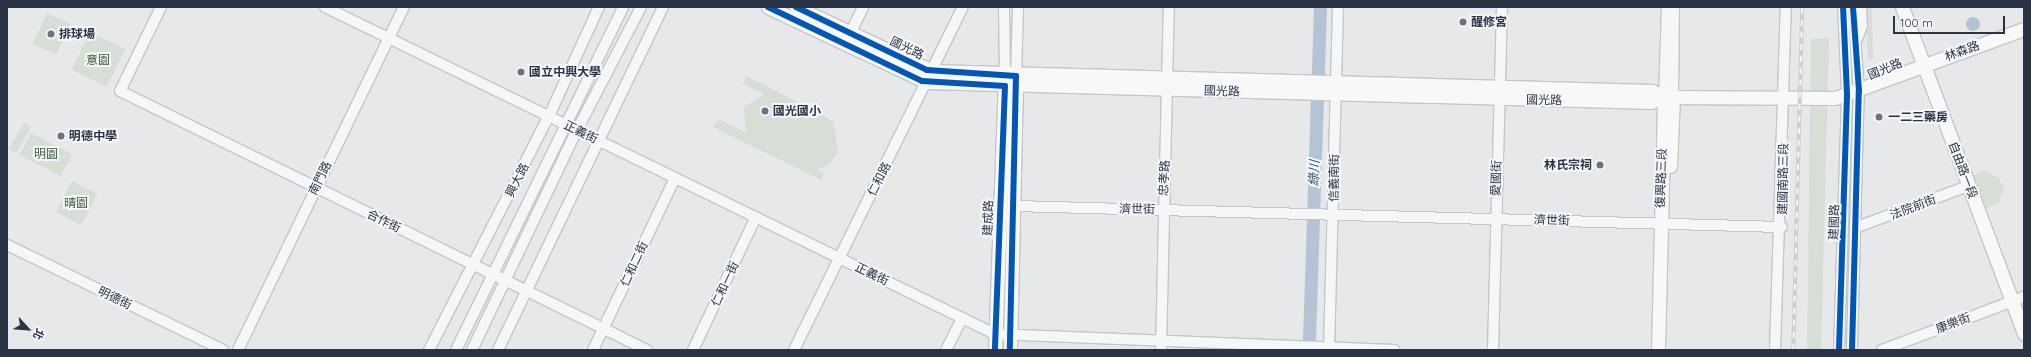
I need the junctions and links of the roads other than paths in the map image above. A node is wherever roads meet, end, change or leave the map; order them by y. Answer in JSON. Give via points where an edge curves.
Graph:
{"nodes":[{"id":1,"x":161,"y":7,"type":"edge"},
{"id":2,"x":325,"y":7,"type":"edge"},
{"id":3,"x":404,"y":7,"type":"edge"},
{"id":4,"x":599,"y":7,"type":"edge"},
{"id":5,"x":623,"y":7,"type":"edge"},
{"id":6,"x":641,"y":7,"type":"edge"},
{"id":7,"x":664,"y":7,"type":"edge"},
{"id":8,"x":768,"y":7,"type":"edge"},
{"id":9,"x":796,"y":7,"type":"edge"},
{"id":10,"x":863,"y":7,"type":"edge"},
{"id":11,"x":963,"y":7,"type":"edge"},
{"id":12,"x":1004,"y":7,"type":"edge"},
{"id":13,"x":1018,"y":7,"type":"edge"},
{"id":14,"x":1169,"y":7,"type":"edge"},
{"id":15,"x":1338,"y":7,"type":"edge"},
{"id":16,"x":1502,"y":7,"type":"edge"},
{"id":17,"x":1667,"y":7,"type":"edge"},
{"id":18,"x":1674,"y":7,"type":"edge"},
{"id":19,"x":1786,"y":7,"type":"edge"},
{"id":20,"x":1843,"y":7,"type":"edge"},
{"id":21,"x":1853,"y":7,"type":"edge"},
{"id":22,"x":1861,"y":7,"type":"edge"},
{"id":23,"x":1902,"y":7,"type":"edge"},
{"id":24,"x":2024,"y":29,"type":"edge"},
{"id":25,"x":388,"y":38,"type":"junction"},
{"id":26,"x":848,"y":38,"type":"junction"},
{"id":27,"x":1855,"y":45,"type":"junction"},
{"id":28,"x":1924,"y":66,"type":"junction"},
{"id":29,"x":930,"y":77,"type":"junction"},
{"id":30,"x":1010,"y":81,"type":"junction"},
{"id":31,"x":1168,"y":84,"type":"junction"},
{"id":32,"x":1331,"y":88,"type":"junction"},
{"id":33,"x":1853,"y":93,"type":"junction"},
{"id":34,"x":1499,"y":94,"type":"junction"},
{"id":35,"x":1669,"y":97,"type":"junction"},
{"id":36,"x":1784,"y":100,"type":"junction"},
{"id":37,"x":549,"y":116,"type":"junction"},
{"id":38,"x":564,"y":124,"type":"junction"},
{"id":39,"x":577,"y":130,"type":"junction"},
{"id":40,"x":598,"y":140,"type":"junction"},
{"id":41,"x":675,"y":178,"type":"junction"},
{"id":42,"x":1968,"y":186,"type":"junction"},
{"id":43,"x":316,"y":187,"type":"junction"},
{"id":44,"x":1015,"y":206,"type":"junction"},
{"id":45,"x":1163,"y":210,"type":"junction"},
{"id":46,"x":1333,"y":214,"type":"junction"},
{"id":47,"x":1495,"y":217,"type":"junction"},
{"id":48,"x":756,"y":218,"type":"junction"},
{"id":49,"x":1664,"y":223,"type":"junction"},
{"id":50,"x":1782,"y":227,"type":"junction"},
{"id":51,"x":1857,"y":228,"type":"junction"},
{"id":52,"x":7,"y":245,"type":"edge"},
{"id":53,"x":840,"y":258,"type":"junction"},
{"id":54,"x":474,"y":265,"type":"junction"},
{"id":55,"x":492,"y":274,"type":"junction"},
{"id":56,"x":504,"y":280,"type":"junction"},
{"id":57,"x":524,"y":290,"type":"junction"},
{"id":58,"x":2018,"y":299,"type":"edge"},
{"id":59,"x":962,"y":318,"type":"junction"},
{"id":60,"x":604,"y":329,"type":"junction"},
{"id":61,"x":995,"y":334,"type":"junction"},
{"id":62,"x":2024,"y":334,"type":"edge"},
{"id":63,"x":1010,"y":344,"type":"edge"},
{"id":64,"x":1161,"y":347,"type":"edge"},
{"id":65,"x":1329,"y":348,"type":"edge"},
{"id":66,"x":223,"y":350,"type":"edge"},
{"id":67,"x":238,"y":350,"type":"edge"},
{"id":68,"x":429,"y":350,"type":"edge"},
{"id":69,"x":456,"y":350,"type":"edge"},
{"id":70,"x":472,"y":350,"type":"edge"},
{"id":71,"x":498,"y":350,"type":"edge"},
{"id":72,"x":593,"y":350,"type":"edge"},
{"id":73,"x":647,"y":350,"type":"edge"},
{"id":74,"x":693,"y":350,"type":"edge"},
{"id":75,"x":794,"y":350,"type":"edge"},
{"id":76,"x":946,"y":350,"type":"edge"},
{"id":77,"x":995,"y":350,"type":"edge"},
{"id":78,"x":1395,"y":350,"type":"edge"},
{"id":79,"x":1494,"y":350,"type":"edge"},
{"id":80,"x":1658,"y":350,"type":"edge"},
{"id":81,"x":1666,"y":350,"type":"edge"},
{"id":82,"x":1775,"y":350,"type":"edge"},
{"id":83,"x":1839,"y":350,"type":"edge"},
{"id":84,"x":1852,"y":350,"type":"edge"},
{"id":85,"x":1882,"y":350,"type":"edge"}],
"edges":[{"from":1,"to":43,"type":"street","name":"合作街","via":[[120,91]]},
{"from":2,"to":25,"type":"street","name":"正義街"},
{"from":3,"to":25,"type":"street","name":"南門路"},
{"from":4,"to":37,"type":"street","name":"興大路"},
{"from":5,"to":38,"type":"street","name":"興大路"},
{"from":6,"to":39,"type":"street"},
{"from":7,"to":40,"type":"street"},
{"from":8,"to":26,"type":"main road","name":"國光路"},
{"from":9,"to":26,"type":"main road","name":"國光路"},
{"from":10,"to":26,"type":"street"},
{"from":11,"to":29,"type":"street","name":"仁和路"},
{"from":12,"to":30,"type":"street","name":"建成路"},
{"from":13,"to":30,"type":"street","name":"建成路"},
{"from":14,"to":31,"type":"street","name":"忠孝路"},
{"from":15,"to":32,"type":"street","name":"信義南街"},
{"from":16,"to":34,"type":"street","name":"愛國街"},
{"from":17,"to":35,"type":"street","name":"復興路三段"},
{"from":18,"to":35,"type":"street","name":"復興路三段"},
{"from":19,"to":36,"type":"street","name":"建國南路三段"},
{"from":20,"to":33,"type":"street"},
{"from":21,"to":27,"type":"street"},
{"from":22,"to":27,"type":"street","via":[[1862,26]]},
{"from":23,"to":28,"type":"main road","name":"自由路一段"},
{"from":24,"to":28,"type":"main road","name":"林森路"},
{"from":25,"to":37,"type":"street","name":"正義街"},
{"from":25,"to":43,"type":"street","name":"南門路"},
{"from":26,"to":29,"type":"main road","name":"國光路"},
{"from":27,"to":33,"type":"street"},
{"from":28,"to":33,"type":"main road","name":"國光路"},
{"from":28,"to":42,"type":"main road","name":"自由路一段"},
{"from":29,"to":30,"type":"main road","name":"國光路"},
{"from":29,"to":53,"type":"street","name":"仁和路"},
{"from":30,"to":31,"type":"main road","name":"國光路"},
{"from":30,"to":44,"type":"main road","name":"建成路"},
{"from":30,"to":61,"type":"main road","name":"建成路"},
{"from":31,"to":32,"type":"main road","name":"國光路"},
{"from":31,"to":45,"type":"street","name":"忠孝路"},
{"from":32,"to":34,"type":"main road","name":"國光路"},
{"from":32,"to":46,"type":"street","name":"信義南街"},
{"from":33,"to":36,"type":"main road","name":"國光路"},
{"from":33,"to":51,"type":"street","name":"建國路"},
{"from":33,"to":83,"type":"street","name":"建國路"},
{"from":34,"to":35,"type":"main road","name":"國光路","via":[[1651,102]]},
{"from":34,"to":47,"type":"street","name":"愛國街"},
{"from":35,"to":36,"type":"main road","name":"國光路"},
{"from":35,"to":49,"type":"main road","name":"復興路三段"},
{"from":36,"to":50,"type":"street","name":"建國南路三段"},
{"from":37,"to":38,"type":"street","name":"正義街"},
{"from":37,"to":54,"type":"street","name":"興大路"},
{"from":38,"to":39,"type":"street","name":"正義街"},
{"from":38,"to":55,"type":"street","name":"興大路"},
{"from":39,"to":40,"type":"street","name":"正義街"},
{"from":39,"to":56,"type":"street"},
{"from":40,"to":41,"type":"street","name":"正義街"},
{"from":40,"to":57,"type":"street"},
{"from":41,"to":48,"type":"street","name":"正義街"},
{"from":41,"to":60,"type":"street","name":"仁和二街"},
{"from":42,"to":51,"type":"street","name":"法院前街"},
{"from":42,"to":58,"type":"main road","name":"自由路一段"},
{"from":43,"to":54,"type":"street","name":"合作街"},
{"from":43,"to":67,"type":"street","name":"南門路"},
{"from":44,"to":45,"type":"street","name":"濟世街"},
{"from":44,"to":63,"type":"main road","name":"建成路"},
{"from":45,"to":46,"type":"street","name":"濟世街"},
{"from":45,"to":64,"type":"street","name":"忠孝路"},
{"from":46,"to":47,"type":"street","name":"濟世街"},
{"from":46,"to":65,"type":"street","name":"信義南街"},
{"from":47,"to":49,"type":"street","name":"濟世街"},
{"from":47,"to":79,"type":"street","name":"愛國街"},
{"from":48,"to":53,"type":"street","name":"正義街"},
{"from":48,"to":74,"type":"street","name":"仁和一街"},
{"from":49,"to":50,"type":"street","name":"濟世街"},
{"from":49,"to":80,"type":"main road","name":"復興路三段"},
{"from":49,"to":81,"type":"main road","name":"復興路三段"},
{"from":50,"to":82,"type":"street","name":"建國南路三段"},
{"from":51,"to":84,"type":"street","name":"建國路"},
{"from":52,"to":66,"type":"street","name":"明德街"},
{"from":53,"to":59,"type":"street","name":"正義街"},
{"from":53,"to":75,"type":"street","name":"仁和路"},
{"from":54,"to":55,"type":"street","name":"合作街"},
{"from":54,"to":68,"type":"street","name":"興大路"},
{"from":55,"to":56,"type":"street","name":"合作街"},
{"from":55,"to":69,"type":"street","name":"興大路"},
{"from":56,"to":57,"type":"street","name":"合作街"},
{"from":56,"to":70,"type":"street"},
{"from":57,"to":60,"type":"street","name":"合作街"},
{"from":57,"to":71,"type":"street"},
{"from":58,"to":62,"type":"main road","name":"自由路一段"},
{"from":58,"to":85,"type":"street","name":"康樂街"},
{"from":59,"to":61,"type":"street","name":"正義街"},
{"from":59,"to":76,"type":"street"},
{"from":60,"to":72,"type":"street","name":"仁和二街"},
{"from":60,"to":73,"type":"street","name":"合作街"},
{"from":61,"to":63,"type":"street","name":"正義街"},
{"from":61,"to":77,"type":"main road","name":"建成路"},
{"from":63,"to":64,"type":"street","name":"正義街"},
{"from":64,"to":65,"type":"street","name":"正義街"},
{"from":65,"to":78,"type":"street","name":"正義街"}]}
